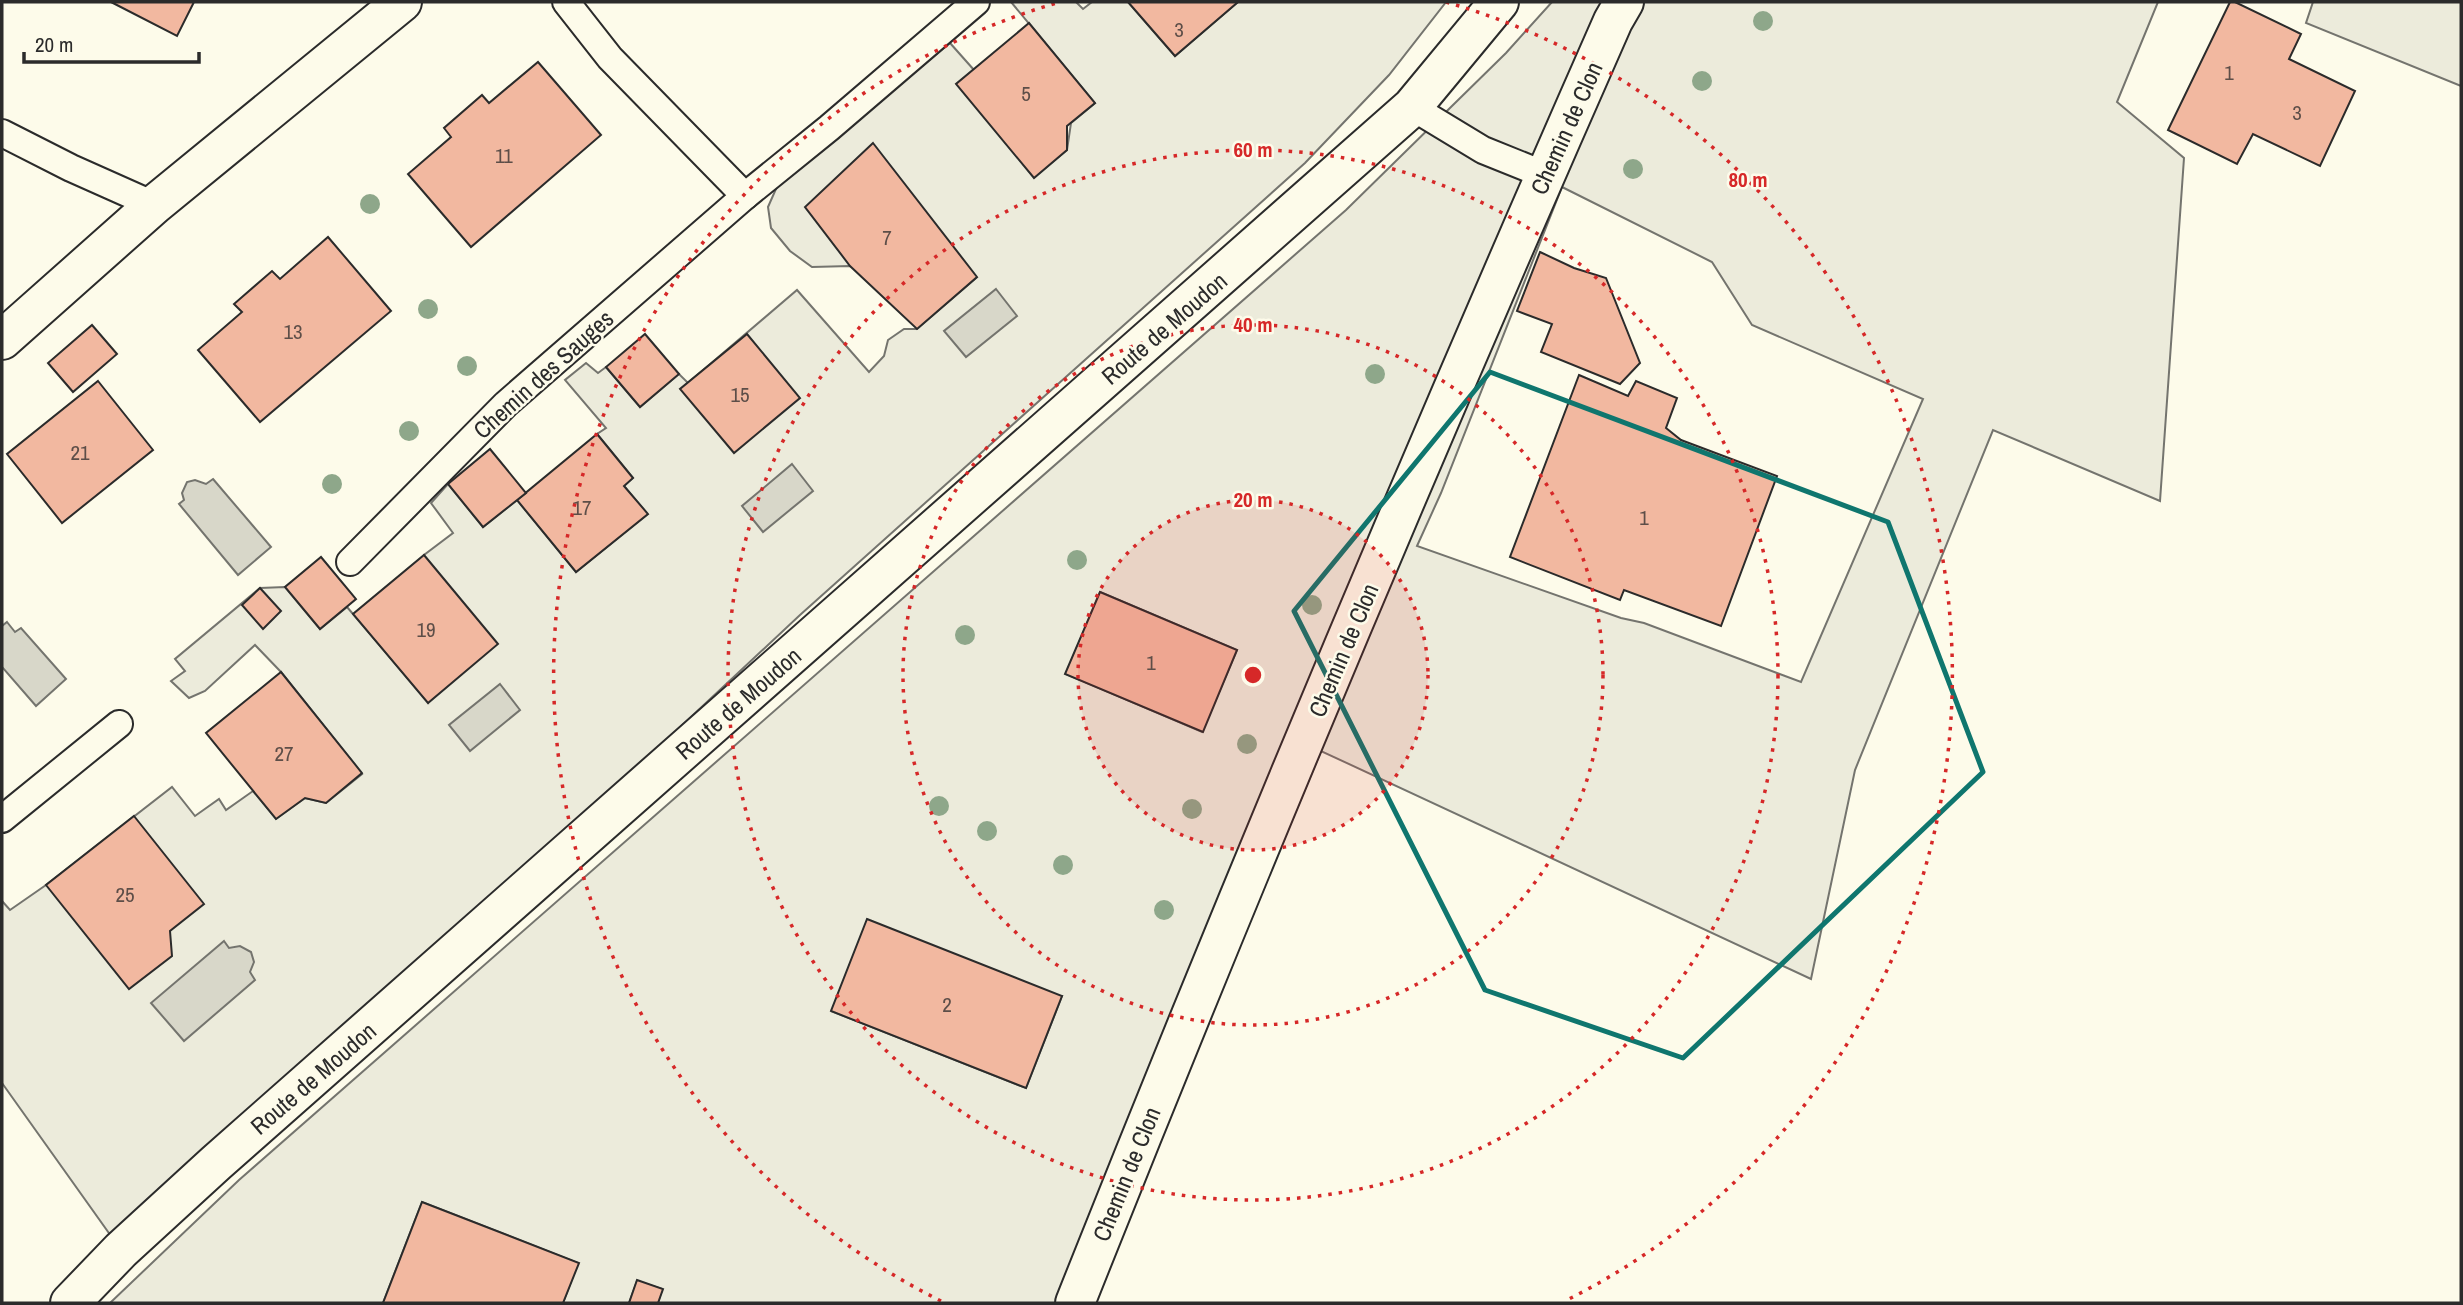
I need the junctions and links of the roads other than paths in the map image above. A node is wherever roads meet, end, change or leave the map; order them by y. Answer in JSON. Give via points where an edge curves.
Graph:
{"nodes":[{"id":1,"x":402,"y":2,"type":"edge"},
{"id":2,"x":566,"y":2,"type":"edge"},
{"id":3,"x":976,"y":2,"type":"edge"},
{"id":4,"x":1484,"y":2,"type":"edge"},
{"id":5,"x":1499,"y":2,"type":"edge"},
{"id":6,"x":1624,"y":2,"type":"edge"},
{"id":7,"x":1412,"y":107,"type":"junction"},
{"id":8,"x":2,"y":133,"type":"edge"},
{"id":9,"x":1545,"y":175,"type":"junction"},
{"id":10,"x":745,"y":196,"type":"junction"},
{"id":11,"x":153,"y":205,"type":"junction"},
{"id":12,"x":2,"y":340,"type":"edge"},
{"id":13,"x":350,"y":562,"type":"dead end"},
{"id":14,"x":119,"y":724,"type":"dead end"},
{"id":15,"x":2,"y":819,"type":"edge"},
{"id":16,"x":70,"y":1303,"type":"edge"},
{"id":17,"x":1075,"y":1303,"type":"edge"}],
"edges":[{"from":1,"to":11,"type":"main road"},
{"from":2,"to":10,"type":"lane","via":[[610,58]]},
{"from":3,"to":10,"type":"lane","name":"Chemin des Sauges"},
{"from":4,"to":7,"type":"main road","name":"Route de Moudon"},
{"from":5,"to":7,"type":"main road","name":"Route de Moudon"},
{"from":6,"to":9,"type":"main road","name":"Chemin de Clon"},
{"from":7,"to":9,"type":"lane","via":[[1483,150]]},
{"from":7,"to":16,"type":"main road","name":"Route de Moudon","via":[[226,1154]]},
{"from":8,"to":11,"type":"lane"},
{"from":9,"to":17,"type":"main road","name":"Chemin de Clon","via":[[1198,995]]},
{"from":10,"to":13,"type":"lane","name":"Chemin des Sauges","via":[[506,404]]},
{"from":11,"to":12,"type":"main road"},
{"from":14,"to":15,"type":"lane"}]}
